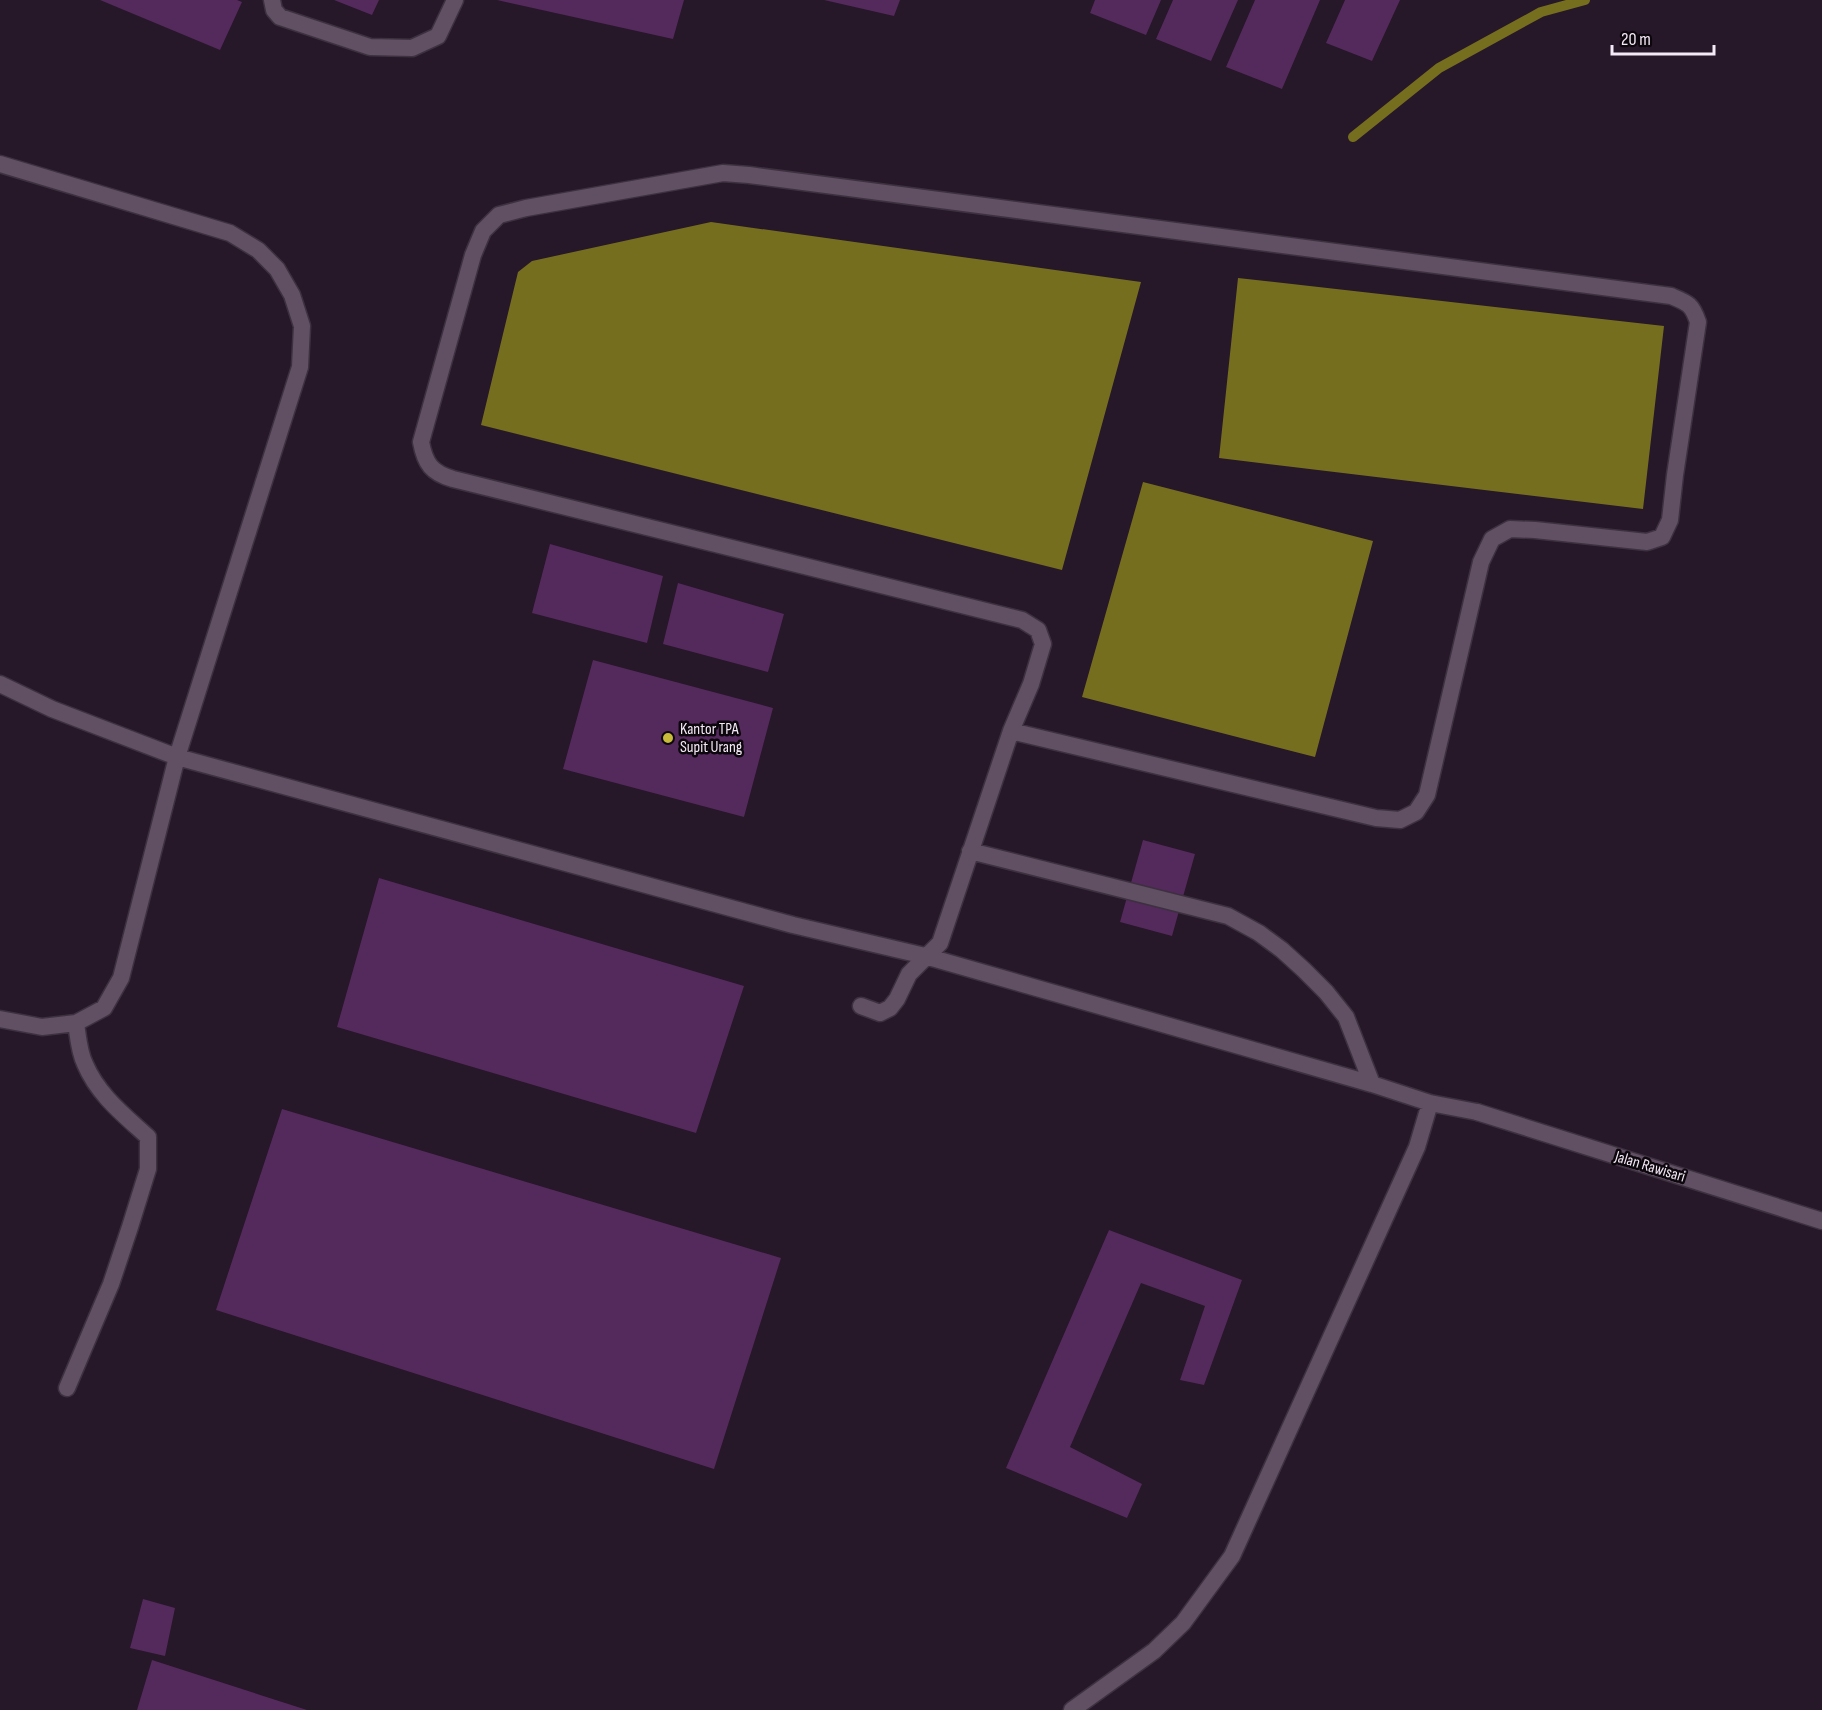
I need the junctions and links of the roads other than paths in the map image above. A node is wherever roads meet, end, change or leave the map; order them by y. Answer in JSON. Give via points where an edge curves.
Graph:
{"nodes":[{"id":1,"x":272,"y":0,"type":"edge"},
{"id":2,"x":455,"y":0,"type":"edge"},
{"id":3,"x":0,"y":164,"type":"edge"},
{"id":4,"x":0,"y":684,"type":"edge"},
{"id":5,"x":1011,"y":731,"type":"junction"},
{"id":6,"x":177,"y":757,"type":"junction"},
{"id":7,"x":970,"y":851,"type":"junction"},
{"id":8,"x":925,"y":956,"type":"junction"},
{"id":9,"x":861,"y":1006,"type":"dead end"},
{"id":10,"x":0,"y":1019,"type":"edge"},
{"id":11,"x":76,"y":1023,"type":"junction"},
{"id":12,"x":1372,"y":1084,"type":"junction"},
{"id":13,"x":1430,"y":1103,"type":"junction"},
{"id":14,"x":1822,"y":1221,"type":"edge"},
{"id":15,"x":67,"y":1388,"type":"dead end"},
{"id":16,"x":1072,"y":1710,"type":"edge"}],
"edges":[{"from":1,"to":2,"type":"street","via":[[280,17],[370,47],[412,48],[438,36]]},
{"from":3,"to":6,"type":"street","via":[[230,233],[258,250],[277,269],[292,295],[302,326],[300,367]]},
{"from":4,"to":6,"type":"street","name":"Jalan Rawisari","via":[[52,709]]},
{"from":5,"to":5,"type":"street","via":[[1043,644],[1038,630],[1022,620],[443,476],[429,467],[421,442],[483,231],[499,215],[526,208],[723,173],[749,174],[1671,296],[1694,309],[1698,322],[1670,520],[1662,537],[1647,542],[1510,529],[1492,539],[1481,562],[1427,795],[1416,812],[1400,820],[1376,818]]},
{"from":5,"to":7,"type":"street"},
{"from":6,"to":8,"type":"street","name":"Jalan Rawisari","via":[[793,925]]},
{"from":6,"to":11,"type":"street","via":[[121,978],[104,1008]]},
{"from":7,"to":8,"type":"street","via":[[940,943]]},
{"from":7,"to":12,"type":"street","via":[[1228,916],[1259,933],[1304,970],[1346,1017]]},
{"from":8,"to":9,"type":"street","via":[[909,974],[890,1008],[880,1013]]},
{"from":8,"to":12,"type":"street","name":"Jalan Rawisari"},
{"from":10,"to":11,"type":"street","via":[[42,1027]]},
{"from":11,"to":15,"type":"street","via":[[84,1062],[96,1086],[148,1137],[148,1169],[111,1284]]},
{"from":12,"to":13,"type":"street","name":"Jalan Rawisari"},
{"from":13,"to":14,"type":"street","name":"Jalan Rawisari","via":[[1477,1112]]},
{"from":13,"to":16,"type":"street","via":[[1417,1147],[1232,1556],[1183,1623],[1154,1651]]}]}
